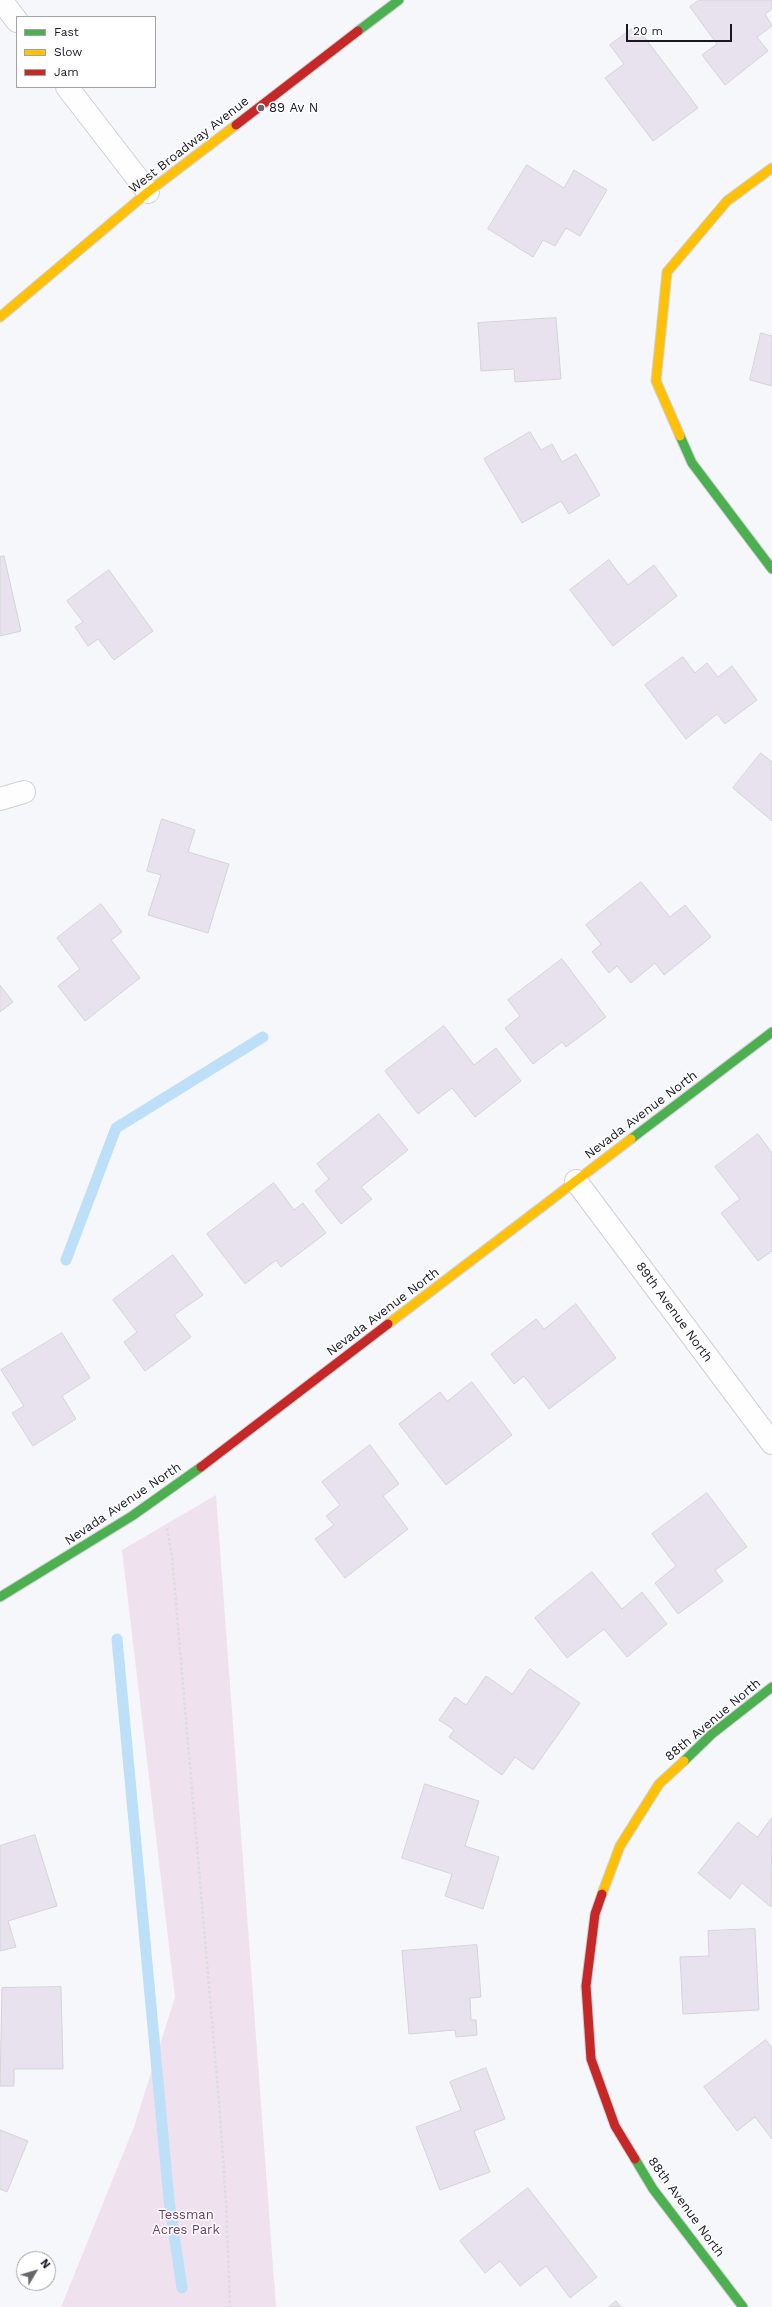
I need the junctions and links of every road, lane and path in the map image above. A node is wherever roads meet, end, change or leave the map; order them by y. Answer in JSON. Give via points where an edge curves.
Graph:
{"nodes":[{"id":1,"x":1,"y":0,"type":"edge"},
{"id":2,"x":398,"y":0,"type":"edge"},
{"id":3,"x":16,"y":20,"type":"edge"},
{"id":4,"x":68,"y":88,"type":"edge"},
{"id":5,"x":772,"y":168,"type":"edge"},
{"id":6,"x":148,"y":192,"type":"junction"},
{"id":7,"x":0,"y":317,"type":"edge"},
{"id":8,"x":772,"y":570,"type":"edge"},
{"id":9,"x":24,"y":792,"type":"dead end"},
{"id":10,"x":0,"y":799,"type":"edge"},
{"id":11,"x":772,"y":1032,"type":"edge"},
{"id":12,"x":576,"y":1181,"type":"junction"},
{"id":13,"x":772,"y":1444,"type":"edge"},
{"id":14,"x":153,"y":1502,"type":"junction"},
{"id":15,"x":0,"y":1597,"type":"edge"},
{"id":16,"x":772,"y":1687,"type":"edge"},
{"id":17,"x":230,"y":2307,"type":"edge"},
{"id":18,"x":743,"y":2307,"type":"edge"}],
"edges":[{"from":1,"to":3,"type":"street"},
{"from":2,"to":6,"type":"street","name":"West Broadway Avenue"},
{"from":4,"to":6,"type":"street"},
{"from":5,"to":8,"type":"street","via":[[727,201],[667,272],[656,380],[692,463]]},
{"from":6,"to":7,"type":"street","name":"West Broadway Avenue"},
{"from":9,"to":10,"type":"street"},
{"from":11,"to":12,"type":"street","name":"Nevada Avenue North"},
{"from":12,"to":13,"type":"street","name":"89th Avenue North"},
{"from":12,"to":14,"type":"street","name":"Nevada Avenue North"},
{"from":14,"to":15,"type":"street","name":"Nevada Avenue North"},
{"from":14,"to":17,"type":"path","via":[[166,1522],[172,1557],[219,2102]]},
{"from":16,"to":18,"type":"street","name":"88th Avenue North","via":[[712,1734],[659,1784],[647,1802],[620,1846],[595,1914],[586,1986],[591,2059],[615,2126],[653,2189]]}]}
